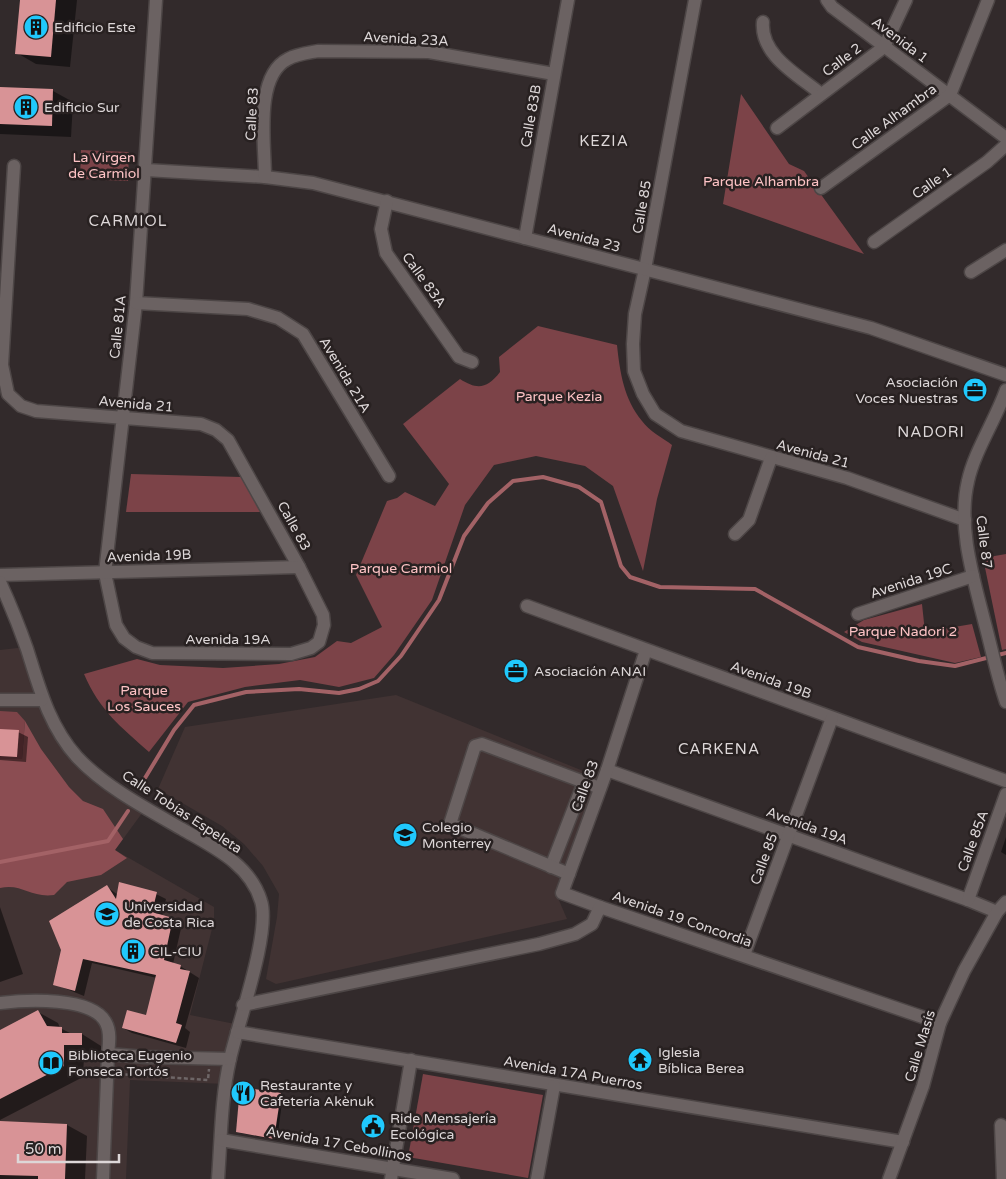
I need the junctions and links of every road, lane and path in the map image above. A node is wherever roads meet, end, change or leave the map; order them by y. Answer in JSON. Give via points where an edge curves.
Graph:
{"nodes":[{"id":1,"x":156,"y":0,"type":"edge"},
{"id":2,"x":568,"y":0,"type":"edge"},
{"id":3,"x":695,"y":0,"type":"edge"},
{"id":4,"x":827,"y":0,"type":"edge"},
{"id":5,"x":906,"y":0,"type":"edge"},
{"id":6,"x":988,"y":0,"type":"edge"},
{"id":7,"x":763,"y":22,"type":"dead end"},
{"id":8,"x":884,"y":47,"type":"junction"},
{"id":9,"x":287,"y":59,"type":"joint"},
{"id":10,"x":554,"y":74,"type":"junction"},
{"id":11,"x":821,"y":94,"type":"junction"},
{"id":12,"x":950,"y":95,"type":"junction"},
{"id":13,"x":777,"y":128,"type":"dead end"},
{"id":14,"x":1006,"y":138,"type":"edge"},
{"id":15,"x":1006,"y":145,"type":"edge"},
{"id":16,"x":14,"y":166,"type":"dead end"},
{"id":17,"x":146,"y":170,"type":"junction"},
{"id":18,"x":265,"y":177,"type":"junction"},
{"id":19,"x":821,"y":188,"type":"dead end"},
{"id":20,"x":387,"y":201,"type":"junction"},
{"id":21,"x":525,"y":238,"type":"junction"},
{"id":22,"x":874,"y":242,"type":"dead end"},
{"id":23,"x":1006,"y":250,"type":"edge"},
{"id":24,"x":645,"y":269,"type":"junction"},
{"id":25,"x":971,"y":272,"type":"dead end"},
{"id":26,"x":136,"y":303,"type":"junction"},
{"id":27,"x":472,"y":362,"type":"dead end"},
{"id":28,"x":1006,"y":375,"type":"edge"},
{"id":29,"x":1006,"y":390,"type":"edge"},
{"id":30,"x":655,"y":414,"type":"joint"},
{"id":31,"x":124,"y":417,"type":"junction"},
{"id":32,"x":238,"y":454,"type":"joint"},
{"id":33,"x":771,"y":458,"type":"junction"},
{"id":34,"x":389,"y":476,"type":"dead end"},
{"id":35,"x":965,"y":520,"type":"junction"},
{"id":36,"x":735,"y":534,"type":"dead end"},
{"id":37,"x":299,"y":567,"type":"junction"},
{"id":38,"x":105,"y":573,"type":"junction"},
{"id":39,"x":0,"y":574,"type":"edge"},
{"id":40,"x":973,"y":576,"type":"junction"},
{"id":41,"x":0,"y":582,"type":"edge"},
{"id":42,"x":527,"y":606,"type":"dead end"},
{"id":43,"x":858,"y":614,"type":"dead end"},
{"id":44,"x":318,"y":642,"type":"joint"},
{"id":45,"x":136,"y":647,"type":"joint"},
{"id":46,"x":646,"y":650,"type":"junction"},
{"id":47,"x":0,"y":700,"type":"edge"},
{"id":48,"x":42,"y":700,"type":"junction"},
{"id":49,"x":1006,"y":702,"type":"edge"},
{"id":50,"x":832,"y":718,"type":"junction"},
{"id":51,"x":607,"y":770,"type":"junction"},
{"id":52,"x":1006,"y":781,"type":"edge"},
{"id":53,"x":584,"y":782,"type":"junction"},
{"id":54,"x":600,"y":788,"type":"junction"},
{"id":55,"x":1006,"y":794,"type":"edge"},
{"id":56,"x":789,"y":836,"type":"junction"},
{"id":57,"x":551,"y":867,"type":"junction"},
{"id":58,"x":569,"y":874,"type":"junction"},
{"id":59,"x":968,"y":900,"type":"junction"},
{"id":60,"x":1006,"y":902,"type":"edge"},
{"id":61,"x":600,"y":907,"type":"junction"},
{"id":62,"x":996,"y":912,"type":"junction"},
{"id":63,"x":744,"y":956,"type":"junction"},
{"id":64,"x":0,"y":1004,"type":"edge"},
{"id":65,"x":243,"y":1005,"type":"junction"},
{"id":66,"x":940,"y":1023,"type":"junction"},
{"id":67,"x":237,"y":1032,"type":"junction"},
{"id":68,"x":108,"y":1054,"type":"junction"},
{"id":69,"x":230,"y":1059,"type":"junction"},
{"id":70,"x":411,"y":1060,"type":"junction"},
{"id":71,"x":554,"y":1086,"type":"junction"},
{"id":72,"x":1001,"y":1126,"type":"dead end"},
{"id":73,"x":221,"y":1140,"type":"junction"},
{"id":74,"x":903,"y":1142,"type":"junction"},
{"id":75,"x":391,"y":1174,"type":"edge"},
{"id":76,"x":103,"y":1179,"type":"edge"},
{"id":77,"x":218,"y":1179,"type":"edge"},
{"id":78,"x":453,"y":1179,"type":"edge"},
{"id":79,"x":537,"y":1179,"type":"edge"},
{"id":80,"x":889,"y":1179,"type":"edge"},
{"id":81,"x":1003,"y":1179,"type":"edge"}],
"edges":[{"from":1,"to":17,"type":"street","name":"Calle 81A"},
{"from":2,"to":10,"type":"street","name":"Calle 83B"},
{"from":3,"to":24,"type":"street","name":"Calle 85"},
{"from":4,"to":8,"type":"street","name":"Avenida 1"},
{"from":5,"to":8,"type":"street","name":"Calle 2"},
{"from":6,"to":12,"type":"street","name":"Calle Alhambra"},
{"from":7,"to":11,"type":"street","via":[[762,34],[777,58]]},
{"from":8,"to":11,"type":"street","name":"Calle 2"},
{"from":8,"to":12,"type":"street","name":"Avenida 1"},
{"from":9,"to":10,"type":"street","name":"Avenida 23A","via":[[318,51],[429,52]]},
{"from":9,"to":18,"type":"street","name":"Calle 83","via":[[269,79],[265,97]]},
{"from":10,"to":21,"type":"street","name":"Calle 83B"},
{"from":11,"to":13,"type":"street","name":"Calle 2"},
{"from":12,"to":14,"type":"street","name":"Avenida 1"},
{"from":12,"to":19,"type":"street","name":"Calle Alhambra"},
{"from":15,"to":22,"type":"street","name":"Calle 1"},
{"from":16,"to":31,"type":"street","name":"Avenida 21","via":[[2,365],[8,394],[21,406],[36,411]]},
{"from":17,"to":18,"type":"street","name":"Avenida 23"},
{"from":17,"to":26,"type":"street","name":"Calle 81A"},
{"from":18,"to":20,"type":"street","name":"Avenida 23","via":[[313,183]]},
{"from":20,"to":21,"type":"street","name":"Avenida 23"},
{"from":20,"to":27,"type":"street","name":"Calle 83A","via":[[381,230],[386,253],[459,357]]},
{"from":21,"to":24,"type":"street","name":"Avenida 23"},
{"from":23,"to":25,"type":"street"},
{"from":24,"to":28,"type":"street","name":"Avenida 23","via":[[871,328]]},
{"from":24,"to":30,"type":"street","name":"Calle 85","via":[[632,344],[634,371],[642,394]]},
{"from":26,"to":31,"type":"street","name":"Calle 81A"},
{"from":26,"to":34,"type":"street","name":"Avenida 21A","via":[[248,309],[278,318],[302,334]]},
{"from":29,"to":35,"type":"street","name":"Calle 87","via":[[968,479]]},
{"from":30,"to":33,"type":"street","name":"Avenida 21","via":[[680,431]]},
{"from":31,"to":32,"type":"street","name":"Avenida 21","via":[[201,424],[216,430]]},
{"from":31,"to":38,"type":"street","name":"Calle 81A"},
{"from":32,"to":37,"type":"street","name":"Calle 83"},
{"from":33,"to":35,"type":"street","name":"Avenida 21","via":[[847,478]]},
{"from":33,"to":36,"type":"street","via":[[750,520]]},
{"from":35,"to":40,"type":"street","name":"Calle 87"},
{"from":37,"to":38,"type":"street","name":"Avenida 19B"},
{"from":37,"to":44,"type":"street","name":"Calle 83","via":[[322,615],[324,625]]},
{"from":38,"to":39,"type":"street","name":"Avenida 19B"},
{"from":38,"to":45,"type":"street","name":"Calle 81A","via":[[116,625],[124,638]]},
{"from":40,"to":43,"type":"street","name":"Avenida 19C"},
{"from":40,"to":49,"type":"street","name":"Calle 87"},
{"from":41,"to":48,"type":"street","name":"Calle Tobías Espeleta","via":[[26,647]]},
{"from":42,"to":46,"type":"street","name":"Avenida 19B"},
{"from":44,"to":45,"type":"street","name":"Avenida 19A","via":[[291,654],[168,654]]},
{"from":46,"to":50,"type":"street","name":"Avenida 19B"},
{"from":46,"to":51,"type":"street","name":"Calle 83"},
{"from":47,"to":48,"type":"street"},
{"from":48,"to":65,"type":"street","name":"Calle Tobías Espeleta","via":[[61,738],[98,777],[215,848],[236,863],[253,884],[262,902],[262,936]]},
{"from":50,"to":52,"type":"street","name":"Avenida 19B"},
{"from":50,"to":56,"type":"street","name":"Calle 85"},
{"from":51,"to":54,"type":"street","name":"Calle 83"},
{"from":51,"to":56,"type":"street","name":"Avenida 19A"},
{"from":53,"to":54,"type":"street"},
{"from":53,"to":57,"type":"street"},
{"from":53,"to":57,"type":"street","via":[[482,744],[475,746],[450,824]]},
{"from":54,"to":58,"type":"street","name":"Calle 83"},
{"from":55,"to":59,"type":"street","name":"Calle 85A"},
{"from":56,"to":59,"type":"street","name":"Avenida 19A"},
{"from":56,"to":63,"type":"street","name":"Calle 85"},
{"from":57,"to":58,"type":"street"},
{"from":58,"to":61,"type":"street","name":"Calle 83","via":[[562,893]]},
{"from":59,"to":62,"type":"street","name":"Avenida 19A"},
{"from":60,"to":62,"type":"street","name":"Calle Masís"},
{"from":61,"to":63,"type":"street","name":"Avenida 19 Concordia"},
{"from":61,"to":65,"type":"street","name":"Avenida 19 Concordia","via":[[592,924],[575,934],[539,944]]},
{"from":62,"to":66,"type":"street","name":"Calle Masís"},
{"from":63,"to":66,"type":"street","name":"Avenida 19 Concordia"},
{"from":64,"to":68,"type":"street","via":[[46,1001],[91,1010],[106,1021]]},
{"from":65,"to":67,"type":"street","name":"Calle Tobías Espeleta"},
{"from":66,"to":74,"type":"street","name":"Calle Masís"},
{"from":67,"to":69,"type":"street","name":"Calle Tobías Espeleta"},
{"from":67,"to":70,"type":"street","name":"Avenida 17A Puerros"},
{"from":68,"to":69,"type":"street"},
{"from":68,"to":76,"type":"street"},
{"from":69,"to":73,"type":"street","name":"Calle Tobías Espeleta"},
{"from":70,"to":71,"type":"street","name":"Avenida 17A Puerros"},
{"from":70,"to":75,"type":"street"},
{"from":71,"to":74,"type":"street","name":"Avenida 17A Puerros"},
{"from":71,"to":79,"type":"street"},
{"from":72,"to":81,"type":"street"},
{"from":73,"to":75,"type":"street","name":"Avenida 17 Cebollinos"},
{"from":73,"to":77,"type":"street","name":"Calle Tobías Espeleta"},
{"from":74,"to":80,"type":"street","name":"Calle Masís"},
{"from":75,"to":78,"type":"street","name":"Avenida 17 Cebollinos"}]}
